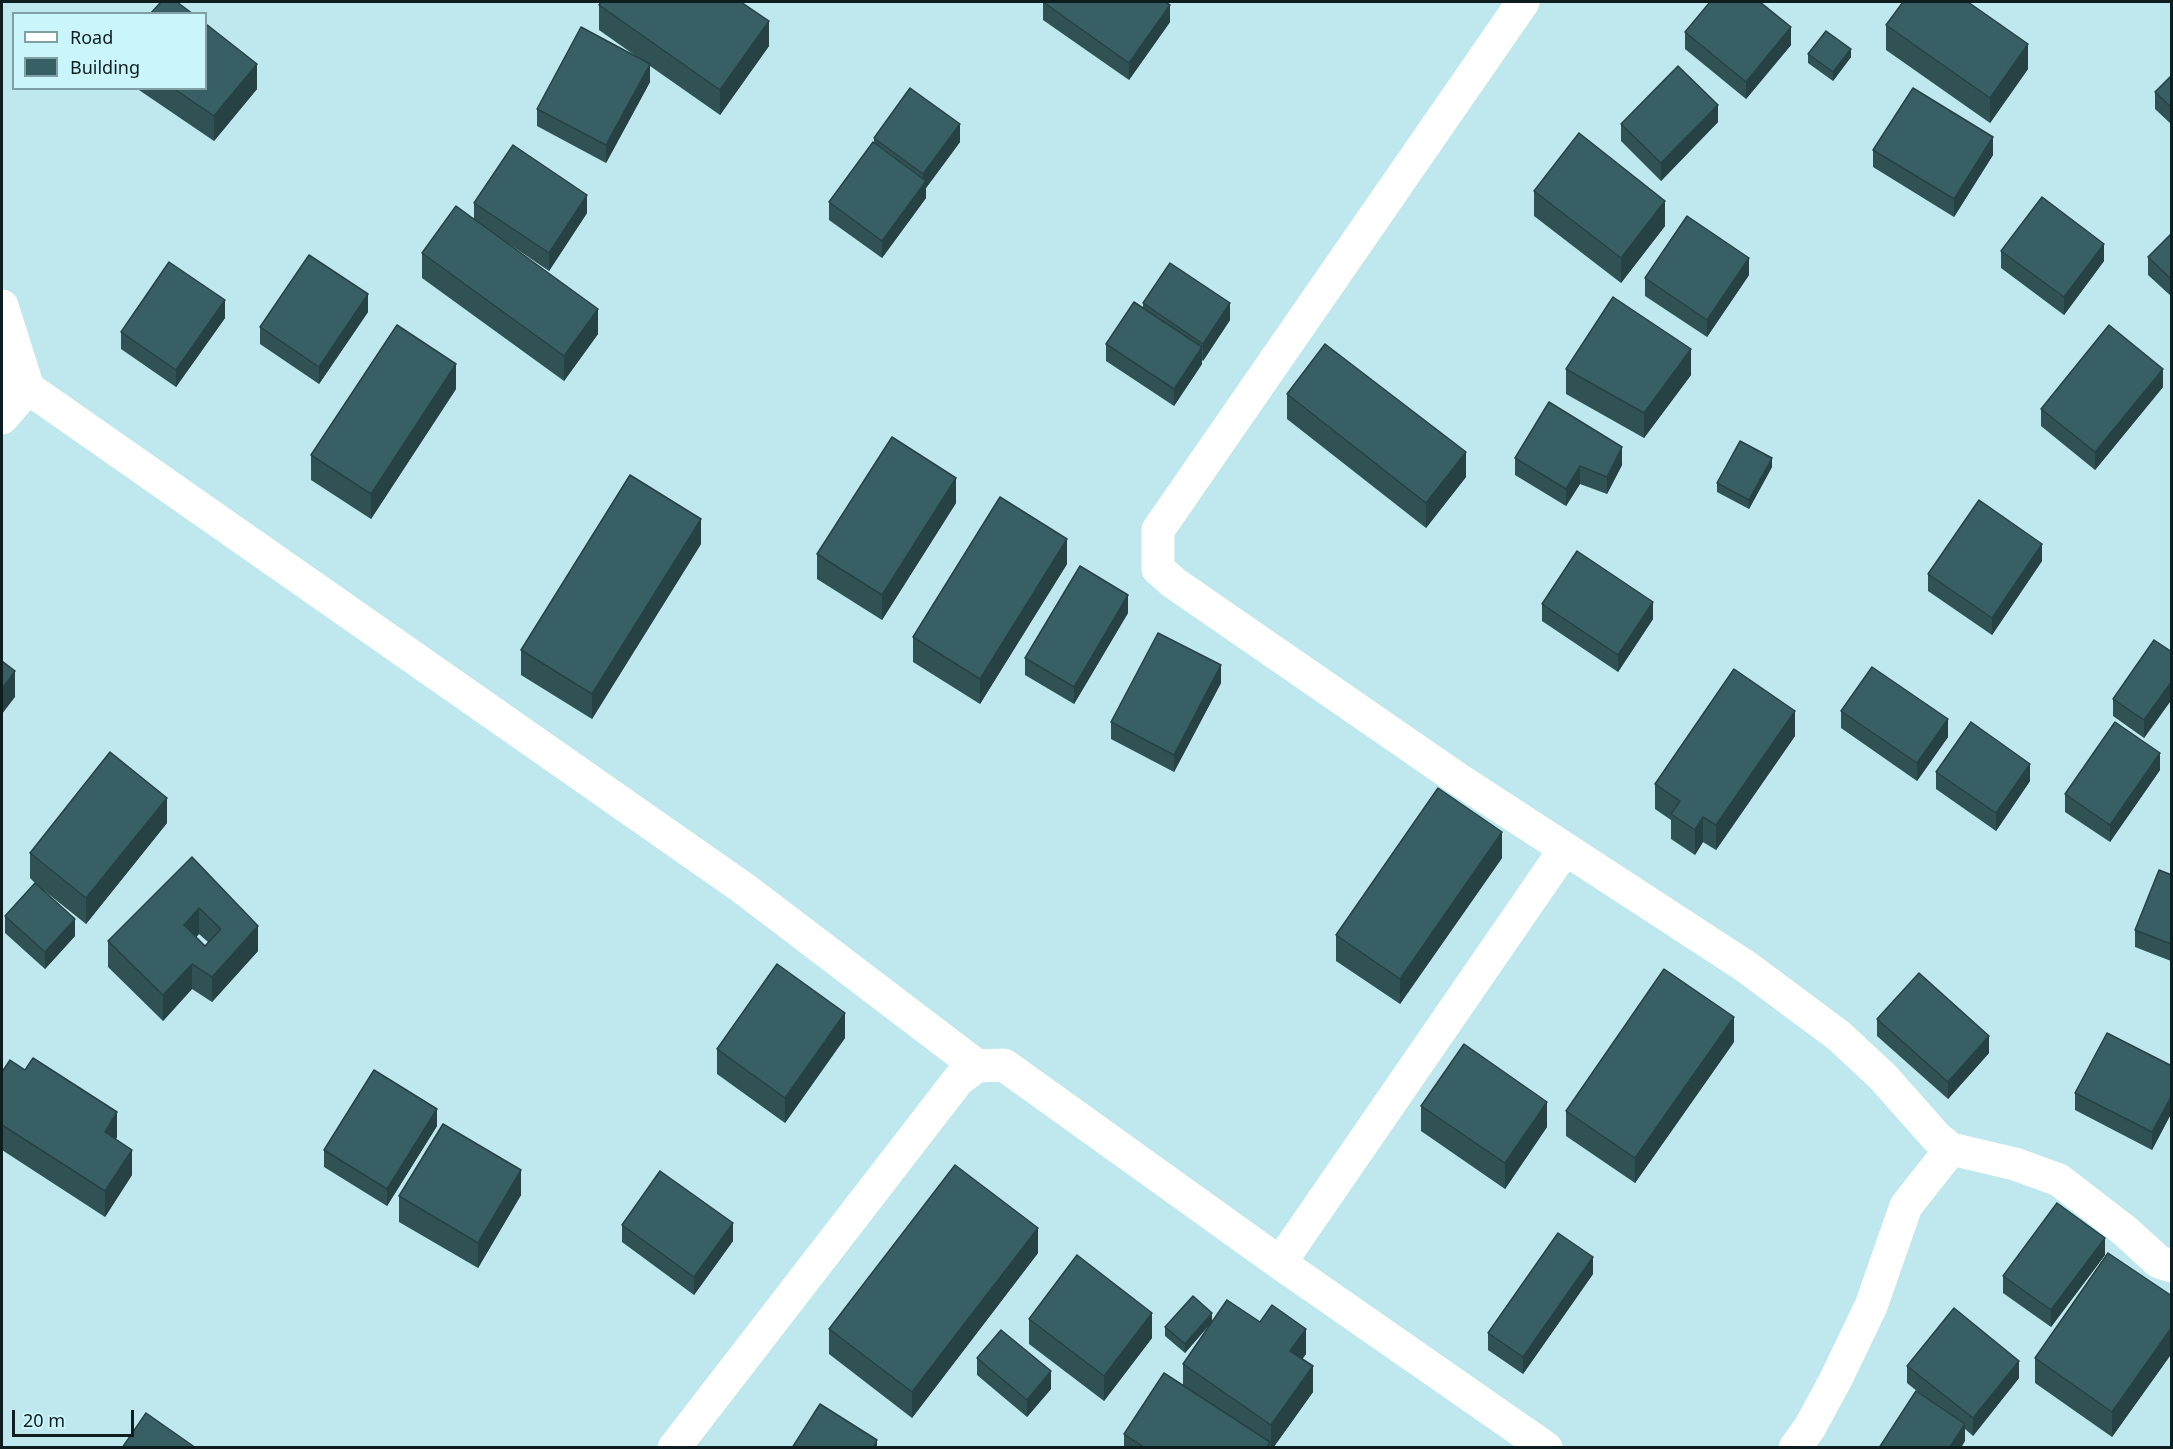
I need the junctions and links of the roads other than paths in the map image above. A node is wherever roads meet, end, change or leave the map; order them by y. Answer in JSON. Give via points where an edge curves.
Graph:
{"nodes":[{"id":1,"x":1523,"y":2,"type":"edge"},
{"id":2,"x":2,"y":306,"type":"edge"},
{"id":3,"x":15,"y":380,"type":"edge"},
{"id":4,"x":2,"y":418,"type":"edge"},
{"id":5,"x":1565,"y":849,"type":"junction"},
{"id":6,"x":977,"y":1066,"type":"junction"},
{"id":7,"x":1951,"y":1149,"type":"junction"},
{"id":8,"x":1280,"y":1263,"type":"junction"},
{"id":9,"x":2172,"y":1266,"type":"edge"},
{"id":10,"x":674,"y":1448,"type":"edge"},
{"id":11,"x":1546,"y":1448,"type":"edge"},
{"id":12,"x":1795,"y":1448,"type":"edge"}],
"edges":[{"from":1,"to":5,"type":"street","via":[[1158,530],[1158,569]]},
{"from":2,"to":3,"type":"street"},
{"from":3,"to":4,"type":"street"},
{"from":3,"to":6,"type":"street","via":[[743,888]]},
{"from":5,"to":7,"type":"street","via":[[1745,966],[1839,1036]]},
{"from":5,"to":8,"type":"street"},
{"from":6,"to":8,"type":"street","via":[[1004,1065]]},
{"from":6,"to":10,"type":"street","via":[[959,1079]]},
{"from":7,"to":9,"type":"street","via":[[2015,1164],[2059,1180],[2159,1262]]},
{"from":7,"to":12,"type":"street","via":[[1906,1206],[1871,1306],[1836,1379]]},
{"from":8,"to":11,"type":"street"}]}
